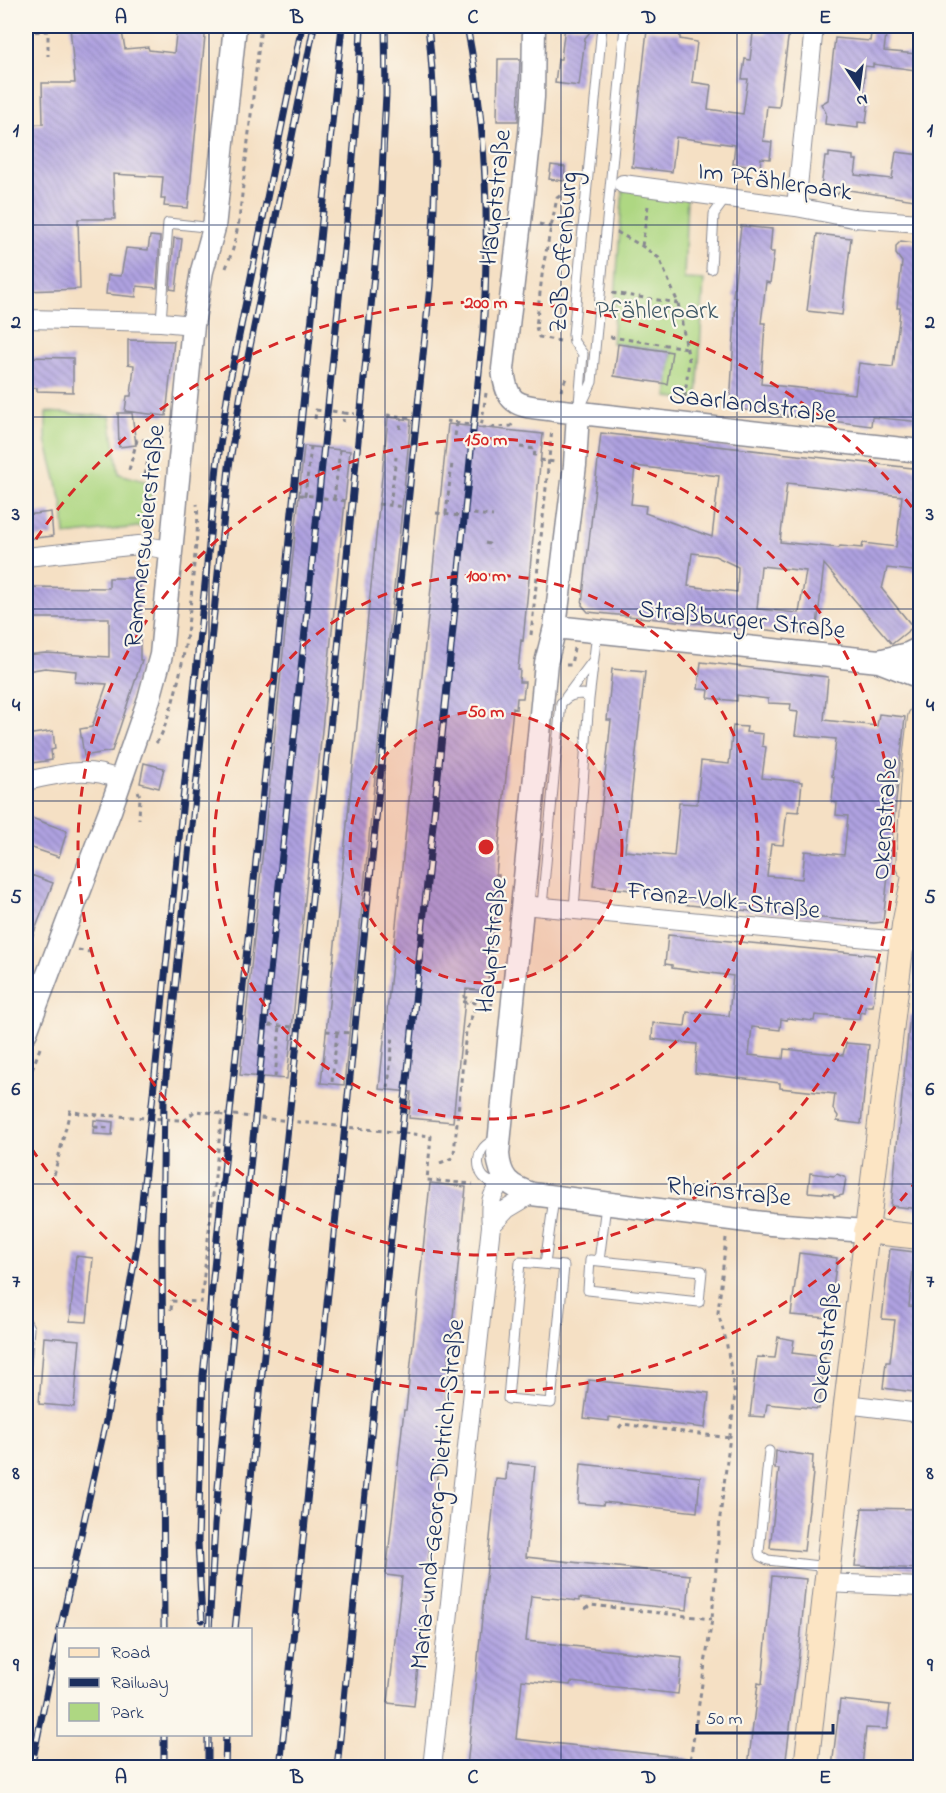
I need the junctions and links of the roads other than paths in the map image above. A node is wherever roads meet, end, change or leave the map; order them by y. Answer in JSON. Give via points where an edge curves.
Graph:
{"nodes":[{"id":1,"x":235,"y":26,"type":"edge"},
{"id":2,"x":603,"y":26,"type":"edge"},
{"id":3,"x":625,"y":26,"type":"edge"},
{"id":4,"x":814,"y":26,"type":"edge"},
{"id":5,"x":532,"y":29,"type":"edge"},
{"id":6,"x":623,"y":184,"type":"dead end"},
{"id":7,"x":725,"y":199,"type":"junction"},
{"id":8,"x":796,"y":207,"type":"junction"},
{"id":9,"x":921,"y":223,"type":"edge"},
{"id":10,"x":214,"y":228,"type":"junction"},
{"id":11,"x":711,"y":269,"type":"dead end"},
{"id":12,"x":26,"y":319,"type":"edge"},
{"id":13,"x":161,"y":322,"type":"junction"},
{"id":14,"x":193,"y":325,"type":"junction"},
{"id":15,"x":578,"y":412,"type":"junction"},
{"id":16,"x":921,"y":451,"type":"edge"},
{"id":17,"x":170,"y":550,"type":"junction"},
{"id":18,"x":26,"y":557,"type":"edge"},
{"id":19,"x":555,"y":627,"type":"junction"},
{"id":20,"x":597,"y":631,"type":"junction"},
{"id":21,"x":914,"y":651,"type":"edge"},
{"id":22,"x":593,"y":660,"type":"junction"},
{"id":23,"x":879,"y":661,"type":"junction"},
{"id":24,"x":921,"y":677,"type":"edge"},
{"id":25,"x":589,"y":699,"type":"junction"},
{"id":26,"x":561,"y":703,"type":"junction"},
{"id":27,"x":919,"y":732,"type":"edge"},
{"id":28,"x":120,"y":780,"type":"junction"},
{"id":29,"x":26,"y":781,"type":"edge"},
{"id":30,"x":921,"y":847,"type":"edge"},
{"id":31,"x":532,"y":906,"type":"junction"},
{"id":32,"x":574,"y":910,"type":"junction"},
{"id":33,"x":909,"y":937,"type":"edge"},
{"id":34,"x":26,"y":1032,"type":"edge"},
{"id":35,"x":504,"y":1177,"type":"junction"},
{"id":36,"x":532,"y":1194,"type":"junction"},
{"id":37,"x":554,"y":1198,"type":"junction"},
{"id":38,"x":606,"y":1204,"type":"junction"},
{"id":39,"x":491,"y":1226,"type":"junction"},
{"id":40,"x":866,"y":1231,"type":"junction"},
{"id":41,"x":921,"y":1237,"type":"edge"},
{"id":42,"x":599,"y":1261,"type":"junction"},
{"id":43,"x":545,"y":1264,"type":"junction"},
{"id":44,"x":26,"y":1322,"type":"edge"},
{"id":45,"x":26,"y":1364,"type":"edge"},
{"id":46,"x":846,"y":1404,"type":"junction"},
{"id":47,"x":921,"y":1413,"type":"edge"},
{"id":48,"x":769,"y":1451,"type":"dead end"},
{"id":49,"x":826,"y":1575,"type":"junction"},
{"id":50,"x":921,"y":1587,"type":"edge"},
{"id":51,"x":432,"y":1767,"type":"edge"},
{"id":52,"x":806,"y":1767,"type":"edge"}],
"edges":[{"from":1,"to":10,"type":"street","name":"Rammersweierstraße"},
{"from":2,"to":15,"type":"lane","name":"ZOB Offenburg","via":[[573,335],[583,354]]},
{"from":3,"to":15,"type":"lane","name":"ZOB Offenburg","via":[[592,382]]},
{"from":4,"to":8,"type":"street"},
{"from":5,"to":15,"type":"street","name":"Hauptstraße","via":[[530,135],[503,369],[510,398],[523,406]]},
{"from":6,"to":7,"type":"street","name":"Im Pfählerpark"},
{"from":7,"to":8,"type":"street","name":"Im Pfählerpark"},
{"from":7,"to":11,"type":"lane","via":[[714,214]]},
{"from":8,"to":9,"type":"street","name":"Im Pfählerpark","via":[[853,218]]},
{"from":10,"to":13,"type":"lane","via":[[168,223]]},
{"from":10,"to":14,"type":"street","name":"Rammersweierstraße"},
{"from":12,"to":13,"type":"street"},
{"from":13,"to":14,"type":"street"},
{"from":14,"to":17,"type":"street","name":"Rammersweierstraße"},
{"from":15,"to":16,"type":"street","name":"Saarlandstraße"},
{"from":15,"to":19,"type":"street","name":"Hauptstraße"},
{"from":17,"to":18,"type":"street","via":[[139,546]]},
{"from":17,"to":28,"type":"street","name":"Rammersweierstraße","via":[[161,655]]},
{"from":19,"to":20,"type":"street","name":"Straßburger Straße"},
{"from":19,"to":31,"type":"street","name":"Hauptstraße","via":[[546,663]]},
{"from":20,"to":22,"type":"lane"},
{"from":20,"to":23,"type":"street","name":"Straßburger Straße"},
{"from":21,"to":23,"type":"street"},
{"from":22,"to":25,"type":"lane"},
{"from":22,"to":26,"type":"lane"},
{"from":23,"to":24,"type":"street","name":"Straßburger Straße"},
{"from":25,"to":26,"type":"lane","via":[[575,694]]},
{"from":25,"to":32,"type":"lane"},
{"from":26,"to":31,"type":"lane"},
{"from":27,"to":33,"type":"main road","name":"Okenstraße"},
{"from":28,"to":29,"type":"street","via":[[79,770]]},
{"from":28,"to":34,"type":"street","name":"Rammersweierstraße"},
{"from":30,"to":33,"type":"main road","name":"Okenstraße"},
{"from":31,"to":32,"type":"street","name":"Franz-Volk-Straße"},
{"from":31,"to":35,"type":"street","name":"Hauptstraße","via":[[499,1137],[499,1166]]},
{"from":32,"to":33,"type":"street","name":"Franz-Volk-Straße"},
{"from":33,"to":40,"type":"main road","name":"Okenstraße"},
{"from":35,"to":36,"type":"street","via":[[515,1189]]},
{"from":35,"to":39,"type":"street","name":"Maria-und-Georg-Dietrich-Straße","via":[[489,1203]]},
{"from":36,"to":37,"type":"street","name":"Rheinstraße"},
{"from":36,"to":39,"type":"street","via":[[507,1209]]},
{"from":37,"to":38,"type":"street","name":"Rheinstraße"},
{"from":37,"to":43,"type":"lane"},
{"from":38,"to":40,"type":"street","name":"Rheinstraße"},
{"from":38,"to":42,"type":"lane"},
{"from":39,"to":51,"type":"street","name":"Maria-und-Georg-Dietrich-Straße"},
{"from":40,"to":41,"type":"main road","name":"Rheinstraße"},
{"from":40,"to":46,"type":"main road","name":"Okenstraße"},
{"from":42,"to":42,"type":"lane","via":[[590,1260],[588,1290],[699,1302],[702,1271]]},
{"from":43,"to":43,"type":"lane","via":[[520,1262],[508,1400],[551,1403],[564,1266]]},
{"from":44,"to":45,"type":"lane"},
{"from":46,"to":47,"type":"street"},
{"from":46,"to":49,"type":"main road","name":"Okenstraße"},
{"from":48,"to":49,"type":"lane","via":[[760,1556]]},
{"from":49,"to":50,"type":"street"},
{"from":49,"to":52,"type":"main road","name":"Okenstraße"}]}
